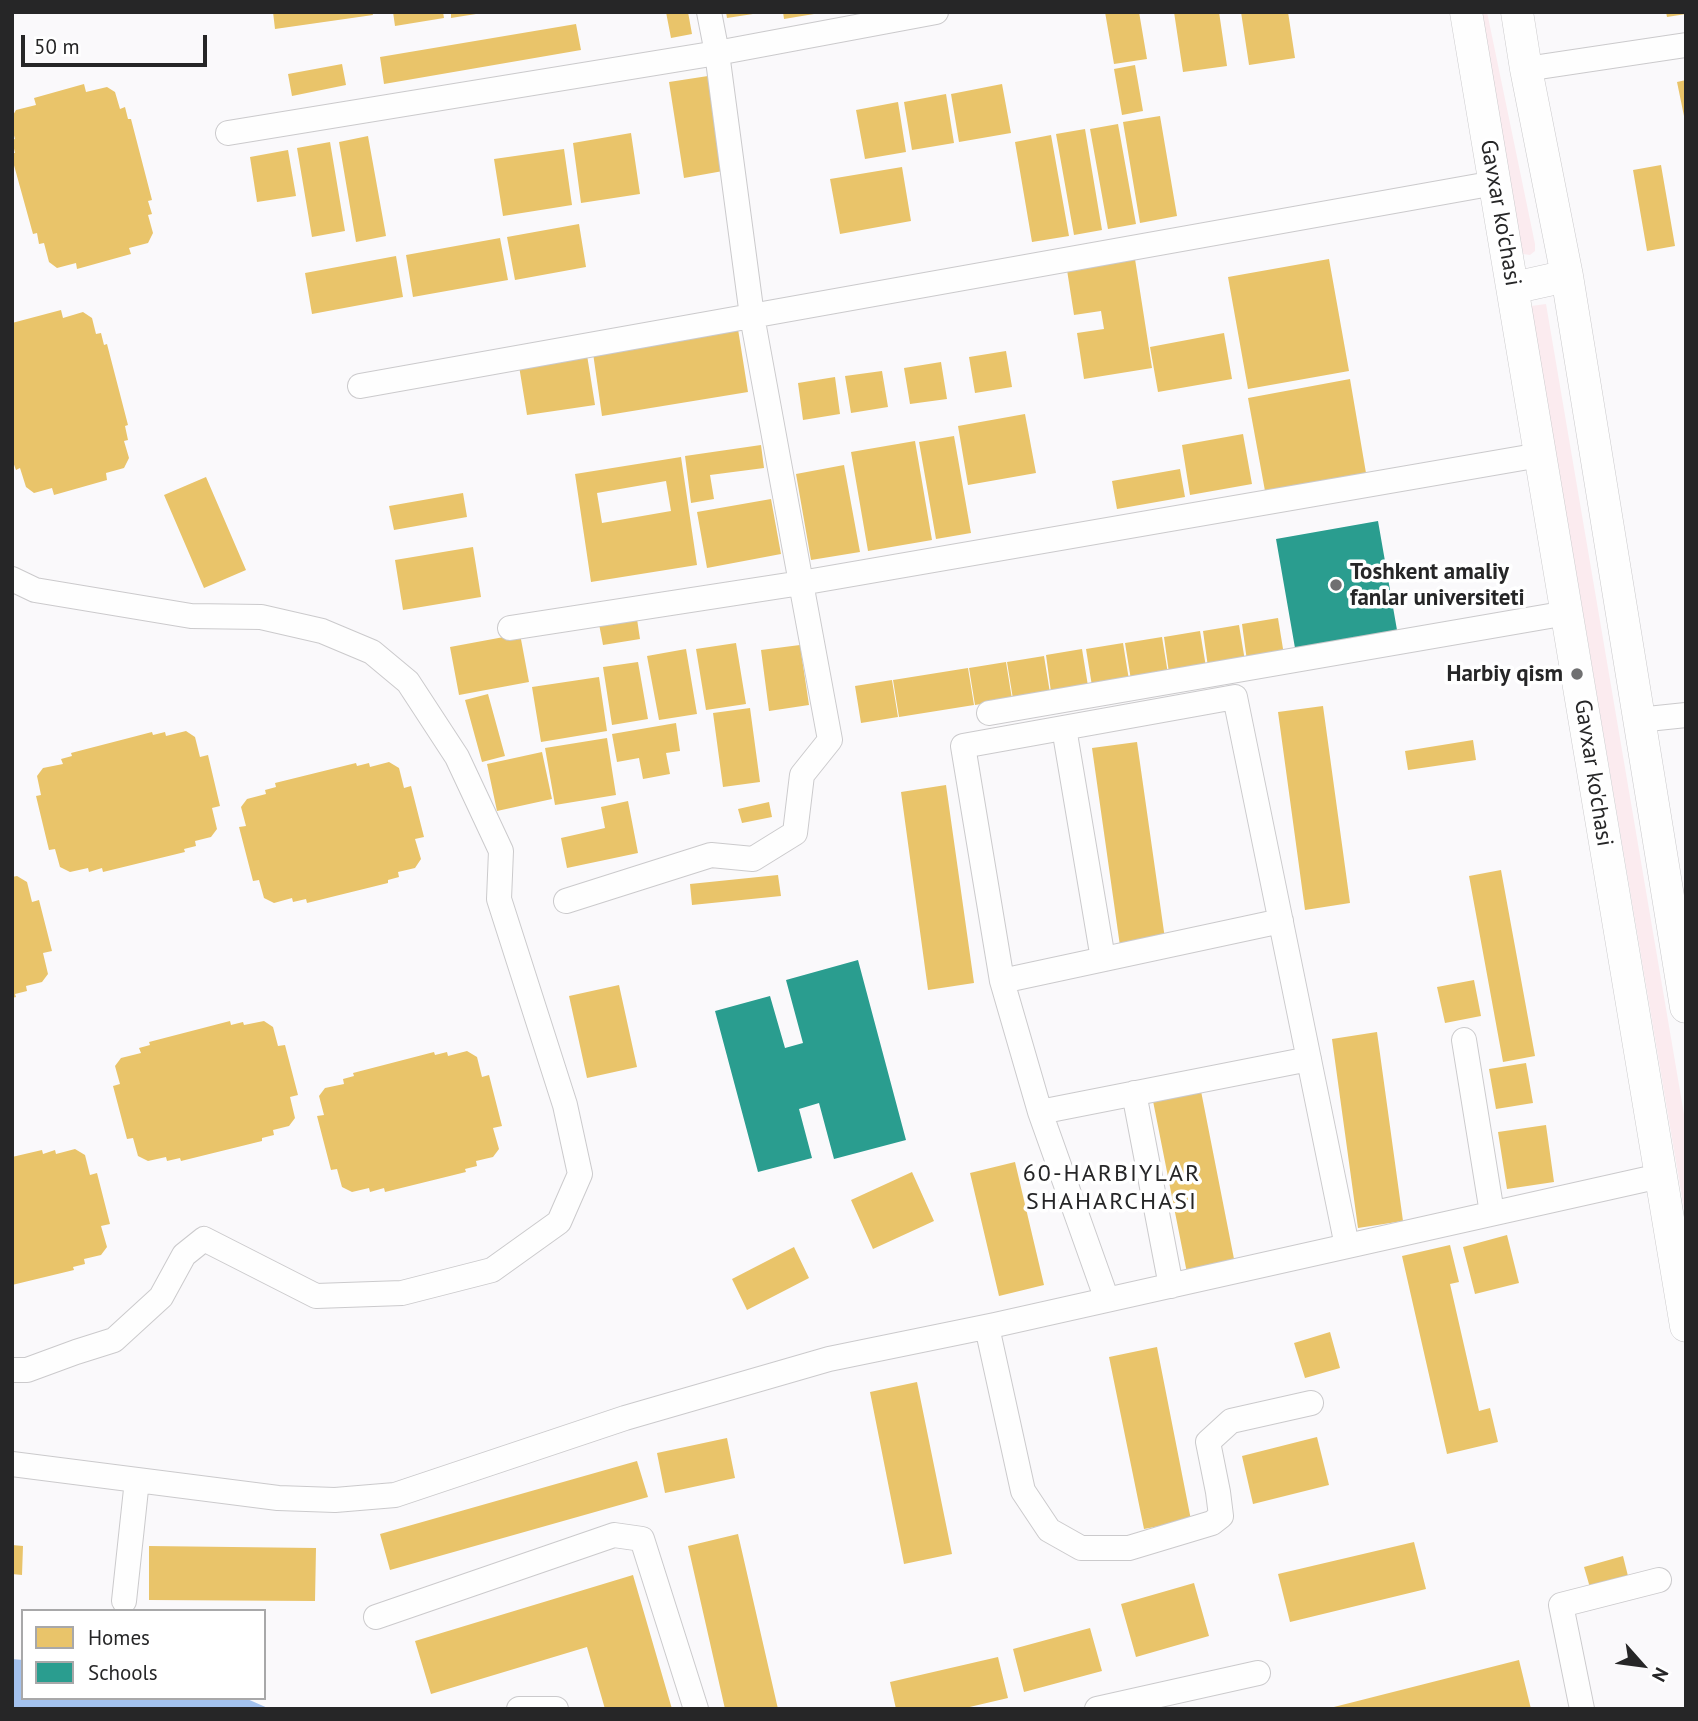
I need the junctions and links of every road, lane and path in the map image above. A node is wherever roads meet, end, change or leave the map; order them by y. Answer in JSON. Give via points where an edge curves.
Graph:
{"nodes":[{"id":1,"x":709,"y":12,"type":"edge"},
{"id":2,"x":936,"y":12,"type":"edge"},
{"id":3,"x":1466,"y":12,"type":"edge"},
{"id":4,"x":1517,"y":12,"type":"edge"},
{"id":5,"x":1686,"y":45,"type":"edge"},
{"id":6,"x":717,"y":54,"type":"junction"},
{"id":7,"x":1526,"y":69,"type":"junction"},
{"id":8,"x":228,"y":133,"type":"dead end"},
{"id":9,"x":1495,"y":183,"type":"junction"},
{"id":10,"x":1567,"y":276,"type":"junction"},
{"id":11,"x":1513,"y":288,"type":"junction"},
{"id":12,"x":752,"y":316,"type":"junction"},
{"id":13,"x":360,"y":386,"type":"dead end"},
{"id":14,"x":1541,"y":455,"type":"junction"},
{"id":15,"x":12,"y":579,"type":"edge"},
{"id":16,"x":801,"y":583,"type":"junction"},
{"id":17,"x":1567,"y":613,"type":"junction"},
{"id":18,"x":510,"y":628,"type":"dead end"},
{"id":19,"x":989,"y":713,"type":"dead end"},
{"id":20,"x":1686,"y":715,"type":"edge"},
{"id":21,"x":1638,"y":720,"type":"junction"},
{"id":22,"x":1064,"y":728,"type":"junction"},
{"id":23,"x":566,"y":901,"type":"dead end"},
{"id":24,"x":1678,"y":911,"type":"edge"},
{"id":25,"x":1281,"y":921,"type":"junction"},
{"id":26,"x":1103,"y":959,"type":"junction"},
{"id":27,"x":1002,"y":981,"type":"junction"},
{"id":28,"x":1685,"y":1003,"type":"edge"},
{"id":29,"x":1464,"y":1040,"type":"dead end"},
{"id":30,"x":1309,"y":1059,"type":"junction"},
{"id":31,"x":1134,"y":1093,"type":"junction"},
{"id":32,"x":1040,"y":1112,"type":"junction"},
{"id":33,"x":1660,"y":1176,"type":"junction"},
{"id":34,"x":1492,"y":1213,"type":"junction"},
{"id":35,"x":1347,"y":1246,"type":"junction"},
{"id":36,"x":1171,"y":1286,"type":"junction"},
{"id":37,"x":1107,"y":1300,"type":"junction"},
{"id":38,"x":1686,"y":1325,"type":"edge"},
{"id":39,"x":987,"y":1327,"type":"junction"},
{"id":40,"x":12,"y":1370,"type":"edge"},
{"id":41,"x":1311,"y":1403,"type":"dead end"},
{"id":42,"x":12,"y":1464,"type":"edge"},
{"id":43,"x":137,"y":1480,"type":"junction"},
{"id":44,"x":1658,"y":1580,"type":"dead end"},
{"id":45,"x":124,"y":1601,"type":"dead end"},
{"id":46,"x":376,"y":1617,"type":"dead end"},
{"id":47,"x":1258,"y":1673,"type":"dead end"},
{"id":48,"x":519,"y":1709,"type":"edge"},
{"id":49,"x":555,"y":1709,"type":"edge"},
{"id":50,"x":696,"y":1709,"type":"edge"},
{"id":51,"x":1097,"y":1709,"type":"edge"},
{"id":52,"x":1582,"y":1709,"type":"edge"}],
"edges":[{"from":1,"to":6,"type":"street"},
{"from":2,"to":6,"type":"street"},
{"from":3,"to":9,"type":"main road","name":"Gavxar ko'chasi"},
{"from":4,"to":7,"type":"main road"},
{"from":5,"to":7,"type":"street"},
{"from":6,"to":8,"type":"street"},
{"from":6,"to":12,"type":"street"},
{"from":7,"to":10,"type":"main road"},
{"from":9,"to":11,"type":"main road","name":"Gavxar ko'chasi"},
{"from":9,"to":12,"type":"street"},
{"from":10,"to":11,"type":"main road"},
{"from":10,"to":21,"type":"main road"},
{"from":11,"to":14,"type":"main road","name":"Gavxar ko'chasi"},
{"from":12,"to":13,"type":"street"},
{"from":12,"to":16,"type":"street"},
{"from":14,"to":16,"type":"street"},
{"from":14,"to":17,"type":"main road","name":"Gavxar ko'chasi"},
{"from":15,"to":40,"type":"street","via":[[35,590],[191,617],[261,617],[322,631],[372,652],[408,682],[457,757],[501,851],[499,899],[565,1105],[580,1174],[559,1222],[492,1270],[402,1293],[316,1296],[204,1239],[184,1255],[161,1297],[114,1340],[27,1370]]},
{"from":16,"to":18,"type":"street"},
{"from":16,"to":23,"type":"street","via":[[830,740],[802,775],[795,833],[753,859],[711,855]]},
{"from":17,"to":19,"type":"street"},
{"from":17,"to":33,"type":"main road","name":"Gavxar ko'chasi"},
{"from":20,"to":21,"type":"street"},
{"from":21,"to":24,"type":"main road"},
{"from":22,"to":25,"type":"street","via":[[1235,697]]},
{"from":22,"to":26,"type":"street"},
{"from":22,"to":27,"type":"street","via":[[963,746]]},
{"from":24,"to":28,"type":"main road"},
{"from":25,"to":26,"type":"street"},
{"from":25,"to":30,"type":"street"},
{"from":26,"to":27,"type":"street"},
{"from":27,"to":32,"type":"street"},
{"from":29,"to":34,"type":"street"},
{"from":30,"to":31,"type":"street"},
{"from":30,"to":35,"type":"street"},
{"from":31,"to":32,"type":"street"},
{"from":31,"to":36,"type":"street"},
{"from":32,"to":37,"type":"street"},
{"from":33,"to":34,"type":"street"},
{"from":33,"to":38,"type":"main road","name":"Gavxar ko'chasi"},
{"from":34,"to":35,"type":"street"},
{"from":35,"to":36,"type":"street"},
{"from":36,"to":37,"type":"street"},
{"from":37,"to":39,"type":"street"},
{"from":39,"to":41,"type":"street","via":[[1023,1491],[1049,1530],[1081,1548],[1129,1548],[1212,1523],[1221,1516],[1208,1442],[1231,1421]]},
{"from":39,"to":43,"type":"street","via":[[829,1359],[625,1418],[395,1494],[306,1500]]},
{"from":42,"to":43,"type":"street"},
{"from":43,"to":45,"type":"street"},
{"from":44,"to":52,"type":"street","via":[[1560,1605]]},
{"from":46,"to":50,"type":"street","via":[[614,1535],[642,1539]]},
{"from":47,"to":51,"type":"street"},
{"from":48,"to":49,"type":"street"}]}
